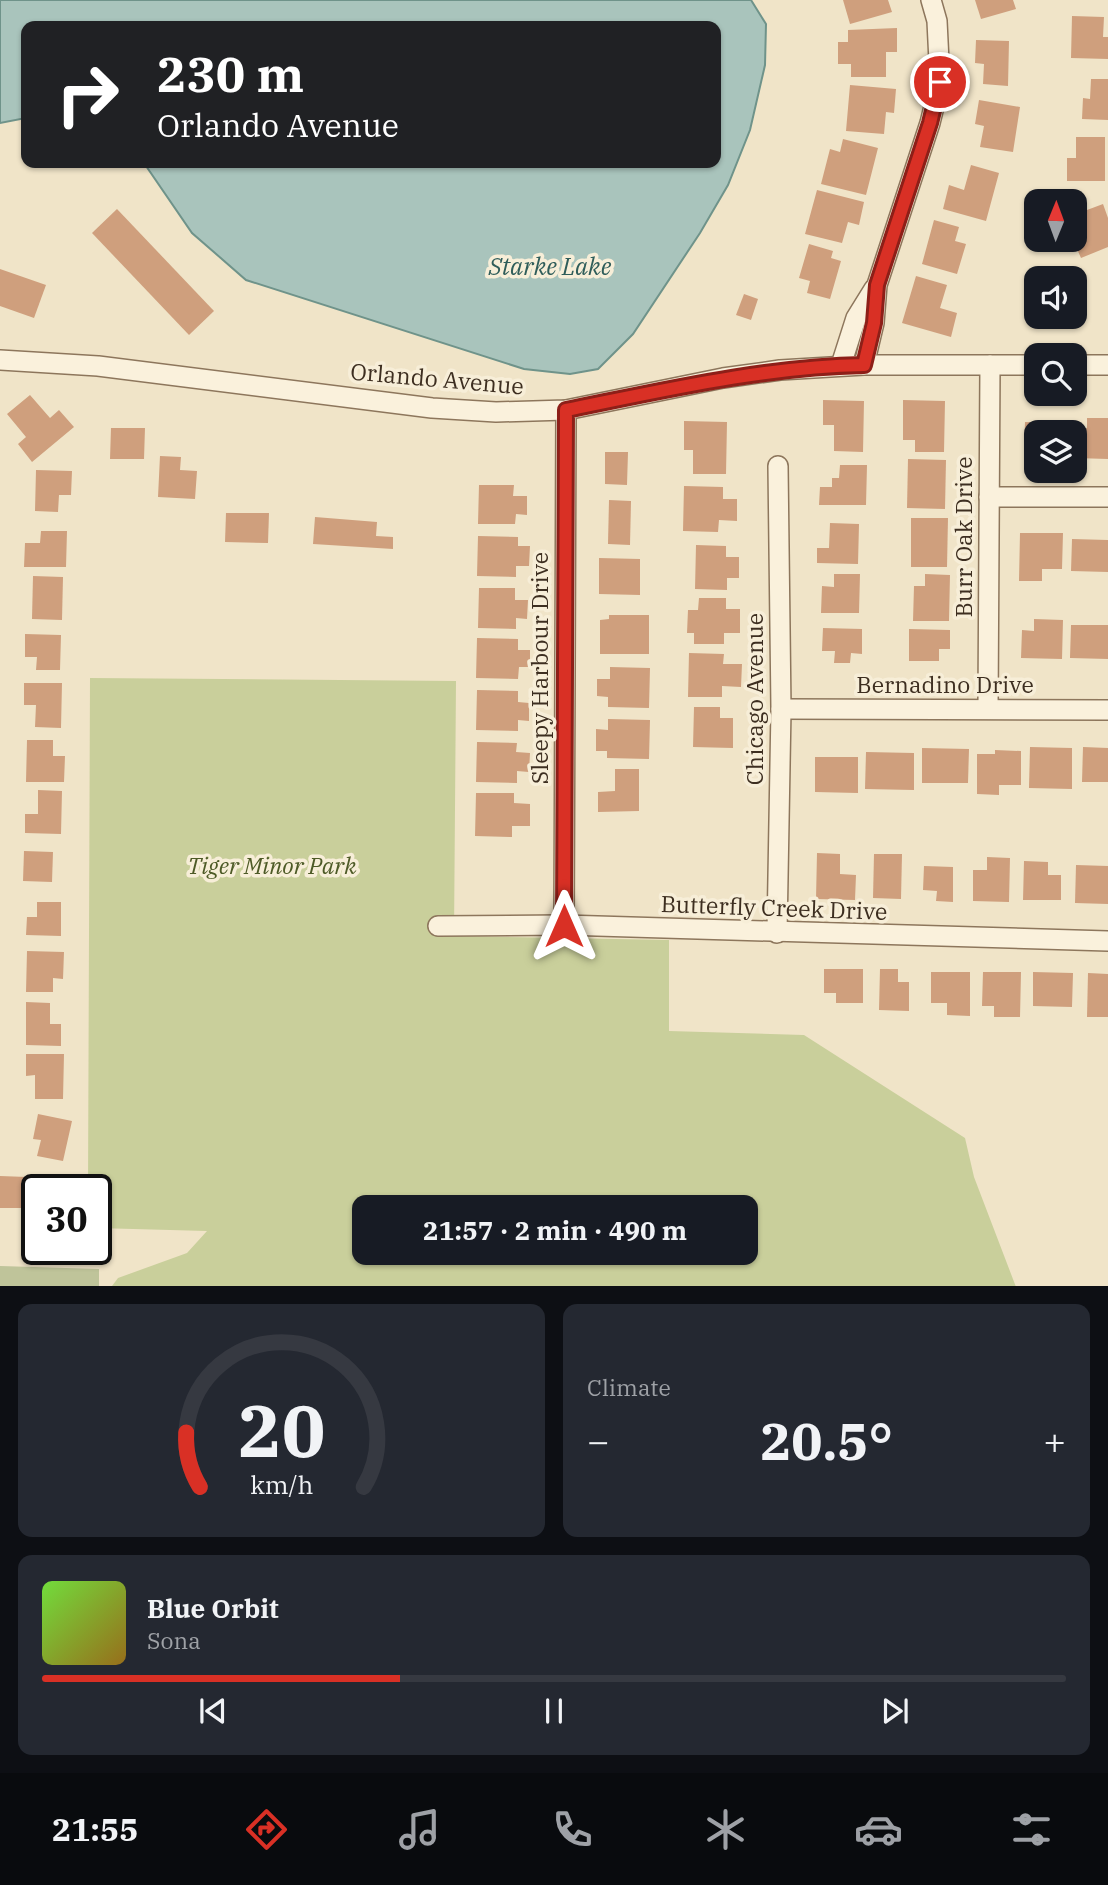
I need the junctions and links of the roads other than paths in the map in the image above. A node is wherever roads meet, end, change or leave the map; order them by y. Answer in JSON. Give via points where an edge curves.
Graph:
{"nodes":[{"id":1,"x":931,"y":0,"type":"edge"},
{"id":2,"x":877,"y":285,"type":"junction"},
{"id":3,"x":0,"y":360,"type":"edge"},
{"id":4,"x":841,"y":365,"type":"junction"},
{"id":5,"x":864,"y":365,"type":"junction"},
{"id":6,"x":990,"y":365,"type":"junction"},
{"id":7,"x":1024,"y":365,"type":"edge"},
{"id":8,"x":1087,"y":365,"type":"edge"},
{"id":9,"x":1108,"y":365,"type":"edge"},
{"id":10,"x":566,"y":410,"type":"junction"},
{"id":11,"x":778,"y":466,"type":"dead end"},
{"id":12,"x":989,"y":497,"type":"junction"},
{"id":13,"x":1108,"y":497,"type":"edge"},
{"id":14,"x":781,"y":709,"type":"junction"},
{"id":15,"x":988,"y":709,"type":"junction"},
{"id":16,"x":1108,"y":710,"type":"edge"},
{"id":17,"x":438,"y":926,"type":"dead end"},
{"id":18,"x":564,"y":926,"type":"junction"},
{"id":19,"x":777,"y":933,"type":"junction"},
{"id":20,"x":1108,"y":941,"type":"edge"}],
"edges":[{"from":1,"to":2,"type":"street","via":[[937,21],[940,82]]},
{"from":2,"to":4,"type":"street","via":[[856,318]]},
{"from":2,"to":5,"type":"street"},
{"from":3,"to":10,"type":"street","name":"Orlando Avenue","via":[[98,366],[432,408]]},
{"from":4,"to":5,"type":"street","name":"Orlando Avenue"},
{"from":4,"to":10,"type":"street","name":"Orlando Avenue","via":[[723,378]]},
{"from":5,"to":6,"type":"street","name":"Orlando Avenue"},
{"from":6,"to":7,"type":"street","name":"Orlando Avenue"},
{"from":6,"to":12,"type":"street","name":"Burr Oak Drive"},
{"from":8,"to":9,"type":"street"},
{"from":10,"to":18,"type":"street","name":"Sleepy Harbour Drive"},
{"from":11,"to":14,"type":"street","name":"Chicago Avenue"},
{"from":12,"to":13,"type":"street"},
{"from":12,"to":15,"type":"street","name":"Burr Oak Drive"},
{"from":14,"to":15,"type":"street","name":"Bernadino Drive"},
{"from":14,"to":19,"type":"street","name":"Chicago Avenue"},
{"from":15,"to":16,"type":"street","name":"Bernadino Drive"},
{"from":17,"to":18,"type":"street","name":"Butterfly Creek Drive"},
{"from":18,"to":19,"type":"street","name":"Butterfly Creek Drive"},
{"from":19,"to":20,"type":"street","name":"Butterfly Creek Drive"}]}
